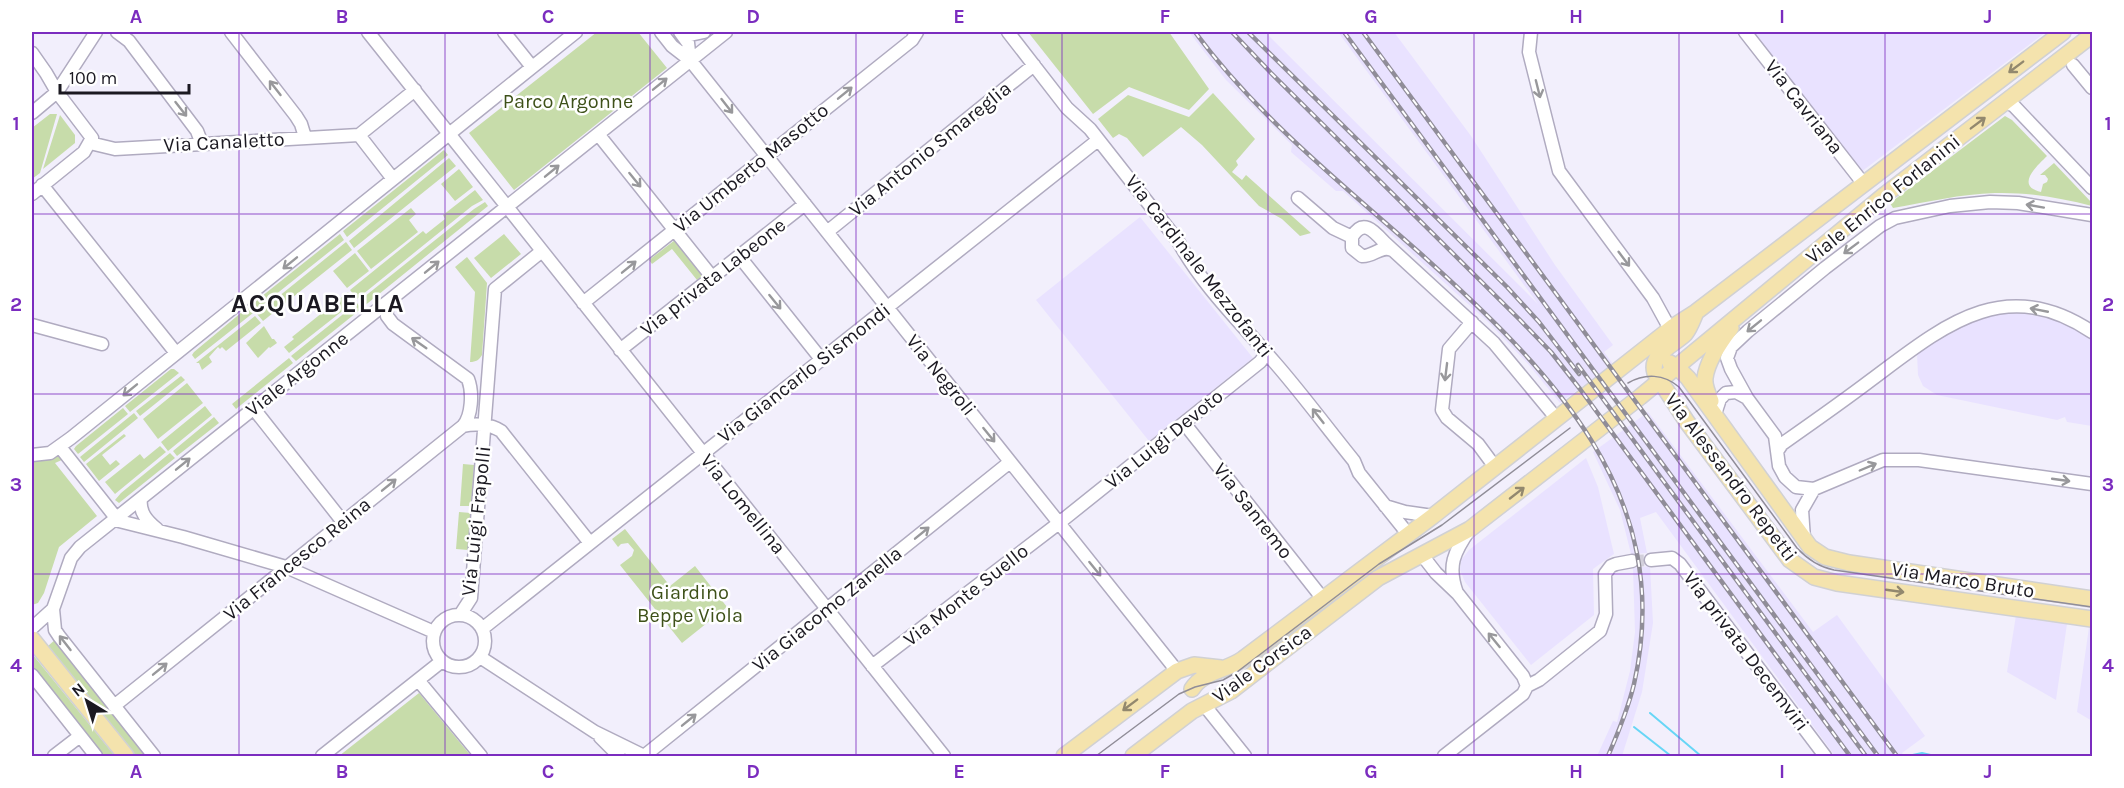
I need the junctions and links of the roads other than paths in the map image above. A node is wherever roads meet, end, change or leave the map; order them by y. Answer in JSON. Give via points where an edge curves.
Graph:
{"nodes":[{"id":1,"x":96,"y":32,"type":"edge"},
{"id":2,"x":117,"y":32,"type":"edge"},
{"id":3,"x":231,"y":32,"type":"edge"},
{"id":4,"x":368,"y":32,"type":"edge"},
{"id":5,"x":504,"y":32,"type":"edge"},
{"id":6,"x":576,"y":32,"type":"edge"},
{"id":7,"x":661,"y":32,"type":"edge"},
{"id":8,"x":704,"y":32,"type":"edge"},
{"id":9,"x":726,"y":32,"type":"edge"},
{"id":10,"x":917,"y":32,"type":"edge"},
{"id":11,"x":1008,"y":32,"type":"edge"},
{"id":12,"x":1531,"y":32,"type":"edge"},
{"id":13,"x":1745,"y":32,"type":"edge"},
{"id":14,"x":2063,"y":32,"type":"edge"},
{"id":15,"x":682,"y":34,"type":"edge"},
{"id":16,"x":2092,"y":35,"type":"edge"},
{"id":17,"x":32,"y":53,"type":"edge"},
{"id":18,"x":690,"y":60,"type":"junction"},
{"id":19,"x":2073,"y":65,"type":"dead end"},
{"id":20,"x":1034,"y":66,"type":"junction"},
{"id":21,"x":532,"y":67,"type":"junction"},
{"id":22,"x":2092,"y":88,"type":"edge"},
{"id":23,"x":415,"y":90,"type":"junction"},
{"id":24,"x":57,"y":92,"type":"junction"},
{"id":25,"x":2003,"y":104,"type":"junction"},
{"id":26,"x":32,"y":112,"type":"edge"},
{"id":27,"x":450,"y":133,"type":"junction"},
{"id":28,"x":598,"y":134,"type":"junction"},
{"id":29,"x":359,"y":135,"type":"junction"},
{"id":30,"x":305,"y":137,"type":"junction"},
{"id":31,"x":1098,"y":140,"type":"junction"},
{"id":32,"x":90,"y":143,"type":"junction"},
{"id":33,"x":202,"y":144,"type":"junction"},
{"id":34,"x":767,"y":156,"type":"junction"},
{"id":35,"x":393,"y":178,"type":"junction"},
{"id":36,"x":1863,"y":183,"type":"junction"},
{"id":37,"x":42,"y":185,"type":"junction"},
{"id":38,"x":2092,"y":188,"type":"edge"},
{"id":39,"x":32,"y":194,"type":"edge"},
{"id":40,"x":1298,"y":198,"type":"dead end"},
{"id":41,"x":805,"y":204,"type":"junction"},
{"id":42,"x":507,"y":207,"type":"junction"},
{"id":43,"x":2092,"y":216,"type":"edge"},
{"id":44,"x":674,"y":230,"type":"junction"},
{"id":45,"x":826,"y":232,"type":"junction"},
{"id":46,"x":1352,"y":237,"type":"junction"},
{"id":47,"x":1392,"y":250,"type":"junction"},
{"id":48,"x":1818,"y":250,"type":"junction"},
{"id":49,"x":542,"y":251,"type":"junction"},
{"id":50,"x":739,"y":256,"type":"junction"},
{"id":51,"x":712,"y":277,"type":"junction"},
{"id":52,"x":1756,"y":302,"type":"junction"},
{"id":53,"x":583,"y":303,"type":"junction"},
{"id":54,"x":386,"y":304,"type":"junction"},
{"id":55,"x":887,"y":307,"type":"junction"},
{"id":56,"x":1472,"y":322,"type":"junction"},
{"id":57,"x":32,"y":325,"type":"edge"},
{"id":58,"x":1679,"y":328,"type":"junction"},
{"id":59,"x":2092,"y":332,"type":"edge"},
{"id":60,"x":1710,"y":340,"type":"junction"},
{"id":61,"x":102,"y":344,"type":"dead end"},
{"id":62,"x":620,"y":350,"type":"junction"},
{"id":63,"x":176,"y":353,"type":"junction"},
{"id":64,"x":1267,"y":353,"type":"junction"},
{"id":65,"x":821,"y":359,"type":"junction"},
{"id":66,"x":1655,"y":360,"type":"junction"},
{"id":67,"x":490,"y":364,"type":"junction"},
{"id":68,"x":1677,"y":367,"type":"junction"},
{"id":69,"x":1621,"y":368,"type":"junction"},
{"id":70,"x":465,"y":375,"type":"junction"},
{"id":71,"x":1660,"y":381,"type":"junction"},
{"id":72,"x":1640,"y":398,"type":"junction"},
{"id":73,"x":1747,"y":398,"type":"junction"},
{"id":74,"x":254,"y":409,"type":"junction"},
{"id":75,"x":1715,"y":414,"type":"junction"},
{"id":76,"x":1557,"y":418,"type":"junction"},
{"id":77,"x":1686,"y":422,"type":"junction"},
{"id":78,"x":1184,"y":423,"type":"junction"},
{"id":79,"x":485,"y":425,"type":"junction"},
{"id":80,"x":463,"y":426,"type":"junction"},
{"id":81,"x":60,"y":447,"type":"junction"},
{"id":82,"x":703,"y":453,"type":"junction"},
{"id":83,"x":32,"y":455,"type":"edge"},
{"id":84,"x":1779,"y":456,"type":"junction"},
{"id":85,"x":1010,"y":462,"type":"junction"},
{"id":86,"x":1495,"y":467,"type":"junction"},
{"id":87,"x":1755,"y":470,"type":"junction"},
{"id":88,"x":2092,"y":484,"type":"edge"},
{"id":89,"x":1814,"y":489,"type":"junction"},
{"id":90,"x":141,"y":500,"type":"junction"},
{"id":91,"x":1384,"y":505,"type":"junction"},
{"id":92,"x":1433,"y":516,"type":"junction"},
{"id":93,"x":115,"y":520,"type":"junction"},
{"id":94,"x":343,"y":522,"type":"junction"},
{"id":95,"x":1059,"y":523,"type":"junction"},
{"id":96,"x":1470,"y":529,"type":"junction"},
{"id":97,"x":158,"y":530,"type":"junction"},
{"id":98,"x":1408,"y":534,"type":"junction"},
{"id":99,"x":1804,"y":539,"type":"junction"},
{"id":100,"x":590,"y":543,"type":"junction"},
{"id":101,"x":1422,"y":555,"type":"junction"},
{"id":102,"x":1655,"y":559,"type":"tunnel mouth"},
{"id":103,"x":1833,"y":560,"type":"joint"},
{"id":104,"x":1632,"y":561,"type":"tunnel mouth"},
{"id":105,"x":286,"y":567,"type":"junction"},
{"id":106,"x":1837,"y":583,"type":"joint"},
{"id":107,"x":1458,"y":594,"type":"junction"},
{"id":108,"x":1323,"y":599,"type":"junction"},
{"id":109,"x":2092,"y":599,"type":"edge"},
{"id":110,"x":53,"y":609,"type":"junction"},
{"id":111,"x":827,"y":609,"type":"junction"},
{"id":112,"x":460,"y":615,"type":"junction"},
{"id":113,"x":2092,"y":619,"type":"edge"},
{"id":114,"x":32,"y":628,"type":"edge"},
{"id":115,"x":482,"y":628,"type":"junction"},
{"id":116,"x":434,"y":632,"type":"junction"},
{"id":117,"x":32,"y":639,"type":"edge"},
{"id":118,"x":480,"y":657,"type":"junction"},
{"id":119,"x":442,"y":661,"type":"junction"},
{"id":120,"x":873,"y":666,"type":"junction"},
{"id":121,"x":1227,"y":668,"type":"junction"},
{"id":122,"x":1177,"y":671,"type":"junction"},
{"id":123,"x":32,"y":675,"type":"edge"},
{"id":124,"x":418,"y":680,"type":"junction"},
{"id":125,"x":1527,"y":686,"type":"junction"},
{"id":126,"x":1192,"y":689,"type":"junction"},
{"id":127,"x":114,"y":706,"type":"junction"},
{"id":128,"x":1205,"y":706,"type":"junction"},
{"id":129,"x":80,"y":736,"type":"junction"},
{"id":130,"x":633,"y":755,"type":"edge"},
{"id":131,"x":54,"y":756,"type":"edge"},
{"id":132,"x":96,"y":756,"type":"edge"},
{"id":133,"x":126,"y":756,"type":"edge"},
{"id":134,"x":154,"y":756,"type":"edge"},
{"id":135,"x":322,"y":756,"type":"edge"},
{"id":136,"x":481,"y":756,"type":"edge"},
{"id":137,"x":945,"y":756,"type":"edge"},
{"id":138,"x":1064,"y":756,"type":"edge"},
{"id":139,"x":1133,"y":756,"type":"edge"},
{"id":140,"x":1245,"y":756,"type":"edge"},
{"id":141,"x":1444,"y":756,"type":"edge"},
{"id":142,"x":1825,"y":756,"type":"edge"}],
"edges":[{"from":1,"to":24,"type":"street"},
{"from":2,"to":33,"type":"street","one_way":true,"via":[[129,42],[197,131]]},
{"from":30,"to":3,"type":"street","one_way":true,"via":[[296,116]]},
{"from":4,"to":23,"type":"street"},
{"from":5,"to":21,"type":"street"},
{"from":6,"to":21,"type":"street"},
{"from":7,"to":18,"type":"street"},
{"from":8,"to":15,"type":"street"},
{"from":9,"to":18,"type":"street","name":"Viale Argonne"},
{"from":34,"to":10,"type":"street","name":"Via Umberto Masotto","one_way":true},
{"from":11,"to":20,"type":"street","name":"Via Cardinale Mezzofanti"},
{"from":12,"to":58,"type":"street","one_way":true,"via":[[1528,52],[1559,171]]},
{"from":13,"to":36,"type":"street","name":"Via Cavriana"},
{"from":14,"to":36,"type":"main road","name":"Viale Enrico Forlanini","one_way":true},
{"from":15,"to":18,"type":"street"},
{"from":16,"to":25,"type":"main road","name":"Viale Enrico Forlanini"},
{"from":17,"to":24,"type":"street"},
{"from":28,"to":18,"type":"street","name":"Viale Argonne","one_way":true},
{"from":18,"to":34,"type":"street","name":"Via Negroli","one_way":true},
{"from":19,"to":22,"type":"street"},
{"from":20,"to":31,"type":"street","name":"Via Cardinale Mezzofanti"},
{"from":20,"to":45,"type":"street","name":"Via Antonio Smareglia"},
{"from":21,"to":27,"type":"street"},
{"from":23,"to":27,"type":"street"},
{"from":23,"to":29,"type":"street"},
{"from":24,"to":26,"type":"street"},
{"from":24,"to":32,"type":"street","via":[[90,134]]},
{"from":25,"to":38,"type":"street","via":[[2014,106]]},
{"from":48,"to":25,"type":"main road","name":"Viale Enrico Forlanini","one_way":true},
{"from":27,"to":35,"type":"street"},
{"from":27,"to":42,"type":"street"},
{"from":42,"to":28,"type":"street","name":"Viale Argonne","one_way":true},
{"from":28,"to":44,"type":"street","one_way":true},
{"from":29,"to":30,"type":"street","name":"Via Canaletto"},
{"from":29,"to":35,"type":"street"},
{"from":30,"to":33,"type":"street","name":"Via Canaletto"},
{"from":31,"to":55,"type":"street","name":"Via Giancarlo Sismondi"},
{"from":31,"to":64,"type":"street","name":"Via Cardinale Mezzofanti","via":[[1179,241],[1188,260]]},
{"from":32,"to":33,"type":"street","name":"Via Canaletto","via":[[115,149]]},
{"from":32,"to":37,"type":"street"},
{"from":34,"to":41,"type":"street","name":"Via Negroli"},
{"from":34,"to":44,"type":"street","name":"Via Umberto Masotto"},
{"from":35,"to":63,"type":"street","one_way":true},
{"from":36,"to":48,"type":"main road","via":[[1865,197],[1860,209]]},
{"from":36,"to":58,"type":"main road","name":"Viale Enrico Forlanini"},
{"from":37,"to":39,"type":"street"},
{"from":37,"to":63,"type":"street"},
{"from":40,"to":46,"type":"street","via":[[1333,228]]},
{"from":41,"to":45,"type":"street","name":"Via Negroli"},
{"from":41,"to":50,"type":"street","name":"Via privata Labeone"},
{"from":42,"to":49,"type":"street","name":"Via Lomellina"},
{"from":54,"to":42,"type":"street","name":"Viale Argonne","one_way":true},
{"from":43,"to":73,"type":"street","one_way":true,"via":[[1990,201],[1909,214],[1887,222],[1731,347],[1728,363]]},
{"from":44,"to":51,"type":"street"},
{"from":53,"to":44,"type":"street","name":"Via Umberto Masotto","one_way":true},
{"from":45,"to":55,"type":"street","name":"Via Negroli"},
{"from":46,"to":47,"type":"street","via":[[1360,229],[1370,229]]},
{"from":46,"to":47,"type":"street","via":[[1352,249],[1362,256]]},
{"from":47,"to":56,"type":"street"},
{"from":48,"to":52,"type":"main road","name":"Viale Enrico Forlanini"},
{"from":49,"to":53,"type":"street","name":"Via Lomellina"},
{"from":49,"to":67,"type":"street","name":"Via Luigi Frapolli","via":[[495,289]]},
{"from":50,"to":51,"type":"street","name":"Via privata Labeone"},
{"from":50,"to":65,"type":"street","one_way":true},
{"from":51,"to":62,"type":"street","name":"Via privata Labeone"},
{"from":52,"to":60,"type":"main road","name":"Viale Enrico Forlanini"},
{"from":52,"to":75,"type":"main road","via":[[1726,333],[1708,368],[1705,386]]},
{"from":53,"to":62,"type":"street","name":"Via Lomellina"},
{"from":70,"to":54,"type":"street","one_way":true,"via":[[393,324],[387,316]]},
{"from":54,"to":74,"type":"street","name":"Viale Argonne"},
{"from":55,"to":65,"type":"street","name":"Via Giancarlo Sismondi"},
{"from":55,"to":85,"type":"street","name":"Via Negroli","one_way":true},
{"from":56,"to":76,"type":"street","via":[[1508,357]]},
{"from":56,"to":86,"type":"street","one_way":true,"via":[[1449,349],[1442,411],[1478,444]]},
{"from":57,"to":61,"type":"street"},
{"from":58,"to":60,"type":"main road","via":[[1695,340]]},
{"from":58,"to":66,"type":"main road","name":"Viale Enrico Forlanini"},
{"from":58,"to":69,"type":"main road","name":"Viale Enrico Forlanini"},
{"from":59,"to":84,"type":"street","one_way":true,"via":[[2061,316],[2029,308],[2009,307],[1956,320],[1784,442]]},
{"from":60,"to":68,"type":"main road","name":"Viale Enrico Forlanini"},
{"from":62,"to":82,"type":"street","name":"Via Lomellina"},
{"from":63,"to":81,"type":"street","one_way":true},
{"from":64,"to":78,"type":"street","name":"Via Luigi Devoto"},
{"from":91,"to":64,"type":"street","name":"Via Cardinale Mezzofanti","one_way":true,"via":[[1354,461]]},
{"from":65,"to":82,"type":"street","name":"Via Giancarlo Sismondi"},
{"from":66,"to":68,"type":"main road"},
{"from":66,"to":69,"type":"main road"},
{"from":66,"to":71,"type":"main road","via":[[1654,370]]},
{"from":67,"to":70,"type":"street","via":[[482,375]]},
{"from":67,"to":79,"type":"street","name":"Via Luigi Frapolli"},
{"from":68,"to":71,"type":"main road","name":"Viale Enrico Forlanini"},
{"from":68,"to":75,"type":"main road","name":"Via Alessandro Repetti"},
{"from":69,"to":76,"type":"main road"},
{"from":70,"to":80,"type":"street","name":"Via Luigi Frapolli","via":[[470,381],[469,417]]},
{"from":71,"to":72,"type":"main road","name":"Viale Enrico Forlanini"},
{"from":71,"to":77,"type":"main road","name":"Via Alessandro Repetti"},
{"from":72,"to":77,"type":"main road","via":[[1663,401]]},
{"from":96,"to":72,"type":"main road","one_way":true},
{"from":73,"to":75,"type":"street","name":"Via Alessandro Repetti","via":[[1736,392],[1726,393]]},
{"from":73,"to":84,"type":"street","via":[[1775,436]]},
{"from":90,"to":74,"type":"street","name":"Viale Argonne","one_way":true},
{"from":74,"to":94,"type":"street"},
{"from":75,"to":87,"type":"main road","name":"Via Alessandro Repetti"},
{"from":76,"to":86,"type":"main road"},
{"from":77,"to":106,"type":"main road","name":"Via Alessandro Repetti","via":[[1790,560],[1814,577]]},
{"from":78,"to":95,"type":"street","name":"Via Luigi Devoto"},
{"from":78,"to":108,"type":"street","name":"Via Sanremo"},
{"from":79,"to":80,"type":"street"},
{"from":79,"to":100,"type":"street","name":"Via Luigi Frapolli","via":[[501,431]]},
{"from":79,"to":112,"type":"street","name":"Via Luigi Frapolli","via":[[471,598]]},
{"from":94,"to":80,"type":"street","name":"Via Francesco Reina","one_way":true},
{"from":81,"to":83,"type":"street","via":[[50,453]]},
{"from":81,"to":93,"type":"street"},
{"from":82,"to":100,"type":"street","name":"Via Giancarlo Sismondi"},
{"from":82,"to":111,"type":"street","name":"Via Lomellina"},
{"from":84,"to":87,"type":"street","name":"Via Alessandro Repetti","via":[[1778,472],[1772,477],[1761,476]]},
{"from":84,"to":89,"type":"street","via":[[1791,484]]},
{"from":85,"to":95,"type":"street","name":"Via Negroli"},
{"from":111,"to":85,"type":"street","name":"Via Giacomo Zanella","one_way":true},
{"from":86,"to":92,"type":"main road"},
{"from":87,"to":99,"type":"main road","name":"Via Alessandro Repetti"},
{"from":89,"to":88,"type":"street","one_way":true,"via":[[1883,460],[1919,460]]},
{"from":89,"to":99,"type":"street","name":"Via Alessandro Repetti","via":[[1802,510]]},
{"from":90,"to":93,"type":"street","name":"Viale Argonne"},
{"from":90,"to":97,"type":"street","via":[[145,518]]},
{"from":91,"to":92,"type":"street"},
{"from":91,"to":98,"type":"street","name":"Via Cardinale Mezzofanti"},
{"from":92,"to":98,"type":"main road","name":"Viale Corsica"},
{"from":93,"to":97,"type":"street"},
{"from":93,"to":110,"type":"street","name":"Viale Argonne","via":[[74,554]]},
{"from":94,"to":105,"type":"street","name":"Via Francesco Reina"},
{"from":95,"to":120,"type":"street","name":"Via Monte Suello"},
{"from":95,"to":122,"type":"street","name":"Via Negroli","one_way":true},
{"from":96,"to":101,"type":"main road","name":"Viale Corsica"},
{"from":96,"to":107,"type":"street","via":[[1453,559],[1453,581]]},
{"from":97,"to":105,"type":"street"},
{"from":98,"to":101,"type":"main road"},
{"from":98,"to":108,"type":"main road","name":"Viale Corsica"},
{"from":99,"to":103,"type":"main road","name":"Via Alessandro Repetti","via":[[1819,555]]},
{"from":100,"to":115,"type":"street","name":"Via Giancarlo Sismondi"},
{"from":101,"to":107,"type":"street"},
{"from":101,"to":128,"type":"main road","name":"Viale Corsica","via":[[1378,578],[1231,691]]},
{"from":102,"to":142,"type":"street","name":"Via privata Decemviri","via":[[1671,558],[1680,564]]},
{"from":103,"to":109,"type":"main road","name":"Via Marco Bruto"},
{"from":104,"to":125,"type":"street","via":[[1611,566],[1605,574],[1606,614],[1600,631]]},
{"from":105,"to":116,"type":"street"},
{"from":127,"to":105,"type":"street","name":"Via Francesco Reina","one_way":true},
{"from":106,"to":113,"type":"main road","name":"Via Marco Bruto","one_way":true},
{"from":125,"to":107,"type":"street","one_way":true},
{"from":108,"to":121,"type":"main road","name":"Viale Corsica"},
{"from":110,"to":114,"type":"street"},
{"from":127,"to":110,"type":"street","one_way":true,"via":[[56,630]]},
{"from":111,"to":120,"type":"street","name":"Via Lomellina"},
{"from":130,"to":111,"type":"street","name":"Via Giacomo Zanella","one_way":true},
{"from":112,"to":115,"type":"street","via":[[473,619]]},
{"from":112,"to":116,"type":"street","via":[[447,618]]},
{"from":115,"to":118,"type":"street","via":[[485,645]]},
{"from":116,"to":119,"type":"street","via":[[433,646]]},
{"from":117,"to":133,"type":"main road"},
{"from":118,"to":119,"type":"street","via":[[460,668]]},
{"from":118,"to":130,"type":"street"},
{"from":119,"to":124,"type":"street"},
{"from":120,"to":137,"type":"street","name":"Via Lomellina"},
{"from":121,"to":122,"type":"main road","name":"Viale Corsica","via":[[1194,665]]},
{"from":121,"to":126,"type":"main road","name":"Viale Corsica","via":[[1204,677]]},
{"from":122,"to":126,"type":"main road","name":"Via Negroli"},
{"from":122,"to":138,"type":"main road","name":"Viale Corsica","one_way":true},
{"from":123,"to":129,"type":"street"},
{"from":124,"to":135,"type":"street"},
{"from":124,"to":136,"type":"street"},
{"from":125,"to":141,"type":"street","via":[[1523,694]]},
{"from":126,"to":128,"type":"main road","name":"Via Negroli"},
{"from":127,"to":134,"type":"street"},
{"from":128,"to":139,"type":"main road","name":"Viale Corsica","via":[[1192,711]]},
{"from":128,"to":140,"type":"street"},
{"from":129,"to":131,"type":"street"},
{"from":129,"to":132,"type":"street"}]}
